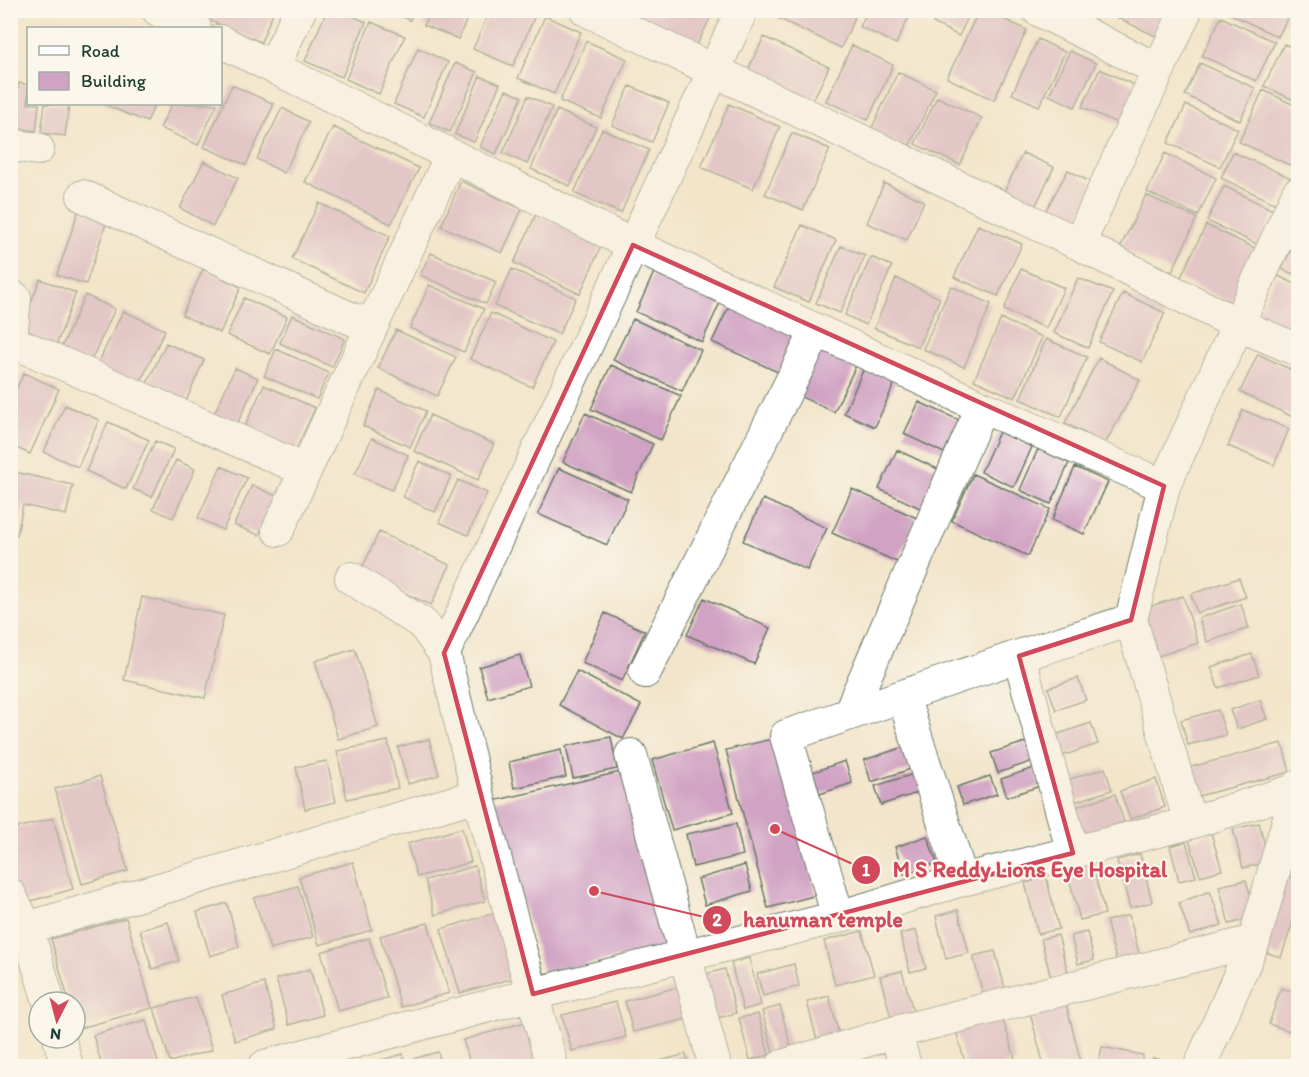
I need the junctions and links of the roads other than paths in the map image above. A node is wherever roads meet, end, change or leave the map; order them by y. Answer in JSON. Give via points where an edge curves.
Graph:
{"nodes":[{"id":1,"x":158,"y":10,"type":"edge"},
{"id":2,"x":300,"y":10,"type":"edge"},
{"id":3,"x":586,"y":10,"type":"edge"},
{"id":4,"x":742,"y":10,"type":"edge"},
{"id":5,"x":1038,"y":10,"type":"edge"},
{"id":6,"x":1186,"y":10,"type":"edge"},
{"id":7,"x":193,"y":27,"type":"edge"},
{"id":8,"x":222,"y":42,"type":"edge"},
{"id":9,"x":273,"y":67,"type":"junction"},
{"id":10,"x":1159,"y":70,"type":"junction"},
{"id":11,"x":714,"y":71,"type":"junction"},
{"id":12,"x":451,"y":154,"type":"junction"},
{"id":13,"x":1299,"y":193,"type":"edge"},
{"id":14,"x":83,"y":196,"type":"dead end"},
{"id":15,"x":633,"y":244,"type":"junction"},
{"id":16,"x":1079,"y":244,"type":"junction"},
{"id":17,"x":10,"y":295,"type":"edge"},
{"id":18,"x":374,"y":322,"type":"junction"},
{"id":19,"x":1239,"y":325,"type":"junction"},
{"id":20,"x":817,"y":330,"type":"junction"},
{"id":21,"x":1299,"y":350,"type":"edge"},
{"id":22,"x":982,"y":407,"type":"junction"},
{"id":23,"x":305,"y":470,"type":"junction"},
{"id":24,"x":1164,"y":486,"type":"junction"},
{"id":25,"x":278,"y":530,"type":"dead end"},
{"id":26,"x":351,"y":578,"type":"dead end"},
{"id":27,"x":1131,"y":620,"type":"junction"},
{"id":28,"x":444,"y":653,"type":"junction"},
{"id":29,"x":1019,"y":656,"type":"junction"},
{"id":30,"x":645,"y":672,"type":"dead end"},
{"id":31,"x":903,"y":696,"type":"junction"},
{"id":32,"x":849,"y":714,"type":"junction"},
{"id":33,"x":631,"y":755,"type":"dead end"},
{"id":34,"x":1298,"y":787,"type":"edge"},
{"id":35,"x":478,"y":795,"type":"junction"},
{"id":36,"x":1190,"y":823,"type":"junction"},
{"id":37,"x":1072,"y":853,"type":"junction"},
{"id":38,"x":962,"y":880,"type":"junction"},
{"id":39,"x":10,"y":896,"type":"edge"},
{"id":40,"x":838,"y":917,"type":"junction"},
{"id":41,"x":19,"y":929,"type":"edge"},
{"id":42,"x":1254,"y":941,"type":"junction"},
{"id":43,"x":685,"y":955,"type":"junction"},
{"id":44,"x":44,"y":990,"type":"edge"},
{"id":45,"x":533,"y":994,"type":"junction"},
{"id":46,"x":896,"y":1032,"type":"junction"},
{"id":47,"x":62,"y":1050,"type":"edge"},
{"id":48,"x":67,"y":1066,"type":"edge"},
{"id":49,"x":265,"y":1066,"type":"edge"},
{"id":50,"x":552,"y":1066,"type":"edge"},
{"id":51,"x":715,"y":1066,"type":"edge"},
{"id":52,"x":782,"y":1066,"type":"edge"},
{"id":53,"x":905,"y":1066,"type":"edge"},
{"id":54,"x":1200,"y":1066,"type":"edge"}],
"edges":[{"from":1,"to":7,"type":"street"},
{"from":2,"to":9,"type":"street"},
{"from":3,"to":11,"type":"street"},
{"from":4,"to":11,"type":"street"},
{"from":5,"to":10,"type":"street"},
{"from":6,"to":10,"type":"street"},
{"from":8,"to":9,"type":"street"},
{"from":9,"to":12,"type":"street"},
{"from":10,"to":16,"type":"street"},
{"from":11,"to":15,"type":"street"},
{"from":11,"to":16,"type":"street"},
{"from":12,"to":15,"type":"street"},
{"from":12,"to":18,"type":"street"},
{"from":13,"to":19,"type":"street"},
{"from":14,"to":18,"type":"street","via":[[354,320]]},
{"from":15,"to":20,"type":"street"},
{"from":15,"to":28,"type":"street"},
{"from":16,"to":19,"type":"street"},
{"from":17,"to":23,"type":"street","via":[[15,298],[11,341]]},
{"from":18,"to":23,"type":"street"},
{"from":19,"to":21,"type":"street"},
{"from":19,"to":24,"type":"street"},
{"from":20,"to":22,"type":"street"},
{"from":20,"to":30,"type":"street"},
{"from":22,"to":24,"type":"street"},
{"from":22,"to":32,"type":"street"},
{"from":23,"to":25,"type":"street"},
{"from":24,"to":27,"type":"street"},
{"from":26,"to":28,"type":"street","via":[[423,624]]},
{"from":27,"to":29,"type":"street"},
{"from":27,"to":36,"type":"street"},
{"from":28,"to":35,"type":"street"},
{"from":29,"to":31,"type":"street"},
{"from":29,"to":37,"type":"street"},
{"from":31,"to":32,"type":"street"},
{"from":31,"to":38,"type":"street"},
{"from":32,"to":40,"type":"street","via":[[786,736]]},
{"from":33,"to":43,"type":"street"},
{"from":34,"to":36,"type":"street"},
{"from":34,"to":42,"type":"street"},
{"from":35,"to":41,"type":"street"},
{"from":35,"to":45,"type":"street"},
{"from":36,"to":37,"type":"street"},
{"from":37,"to":38,"type":"street"},
{"from":38,"to":40,"type":"street"},
{"from":39,"to":41,"type":"street"},
{"from":40,"to":43,"type":"street"},
{"from":41,"to":44,"type":"street"},
{"from":42,"to":46,"type":"street"},
{"from":42,"to":54,"type":"street"},
{"from":43,"to":45,"type":"street"},
{"from":43,"to":51,"type":"street"},
{"from":45,"to":49,"type":"street"},
{"from":45,"to":50,"type":"street"},
{"from":46,"to":52,"type":"street"},
{"from":46,"to":53,"type":"street"},
{"from":47,"to":48,"type":"street"}]}
